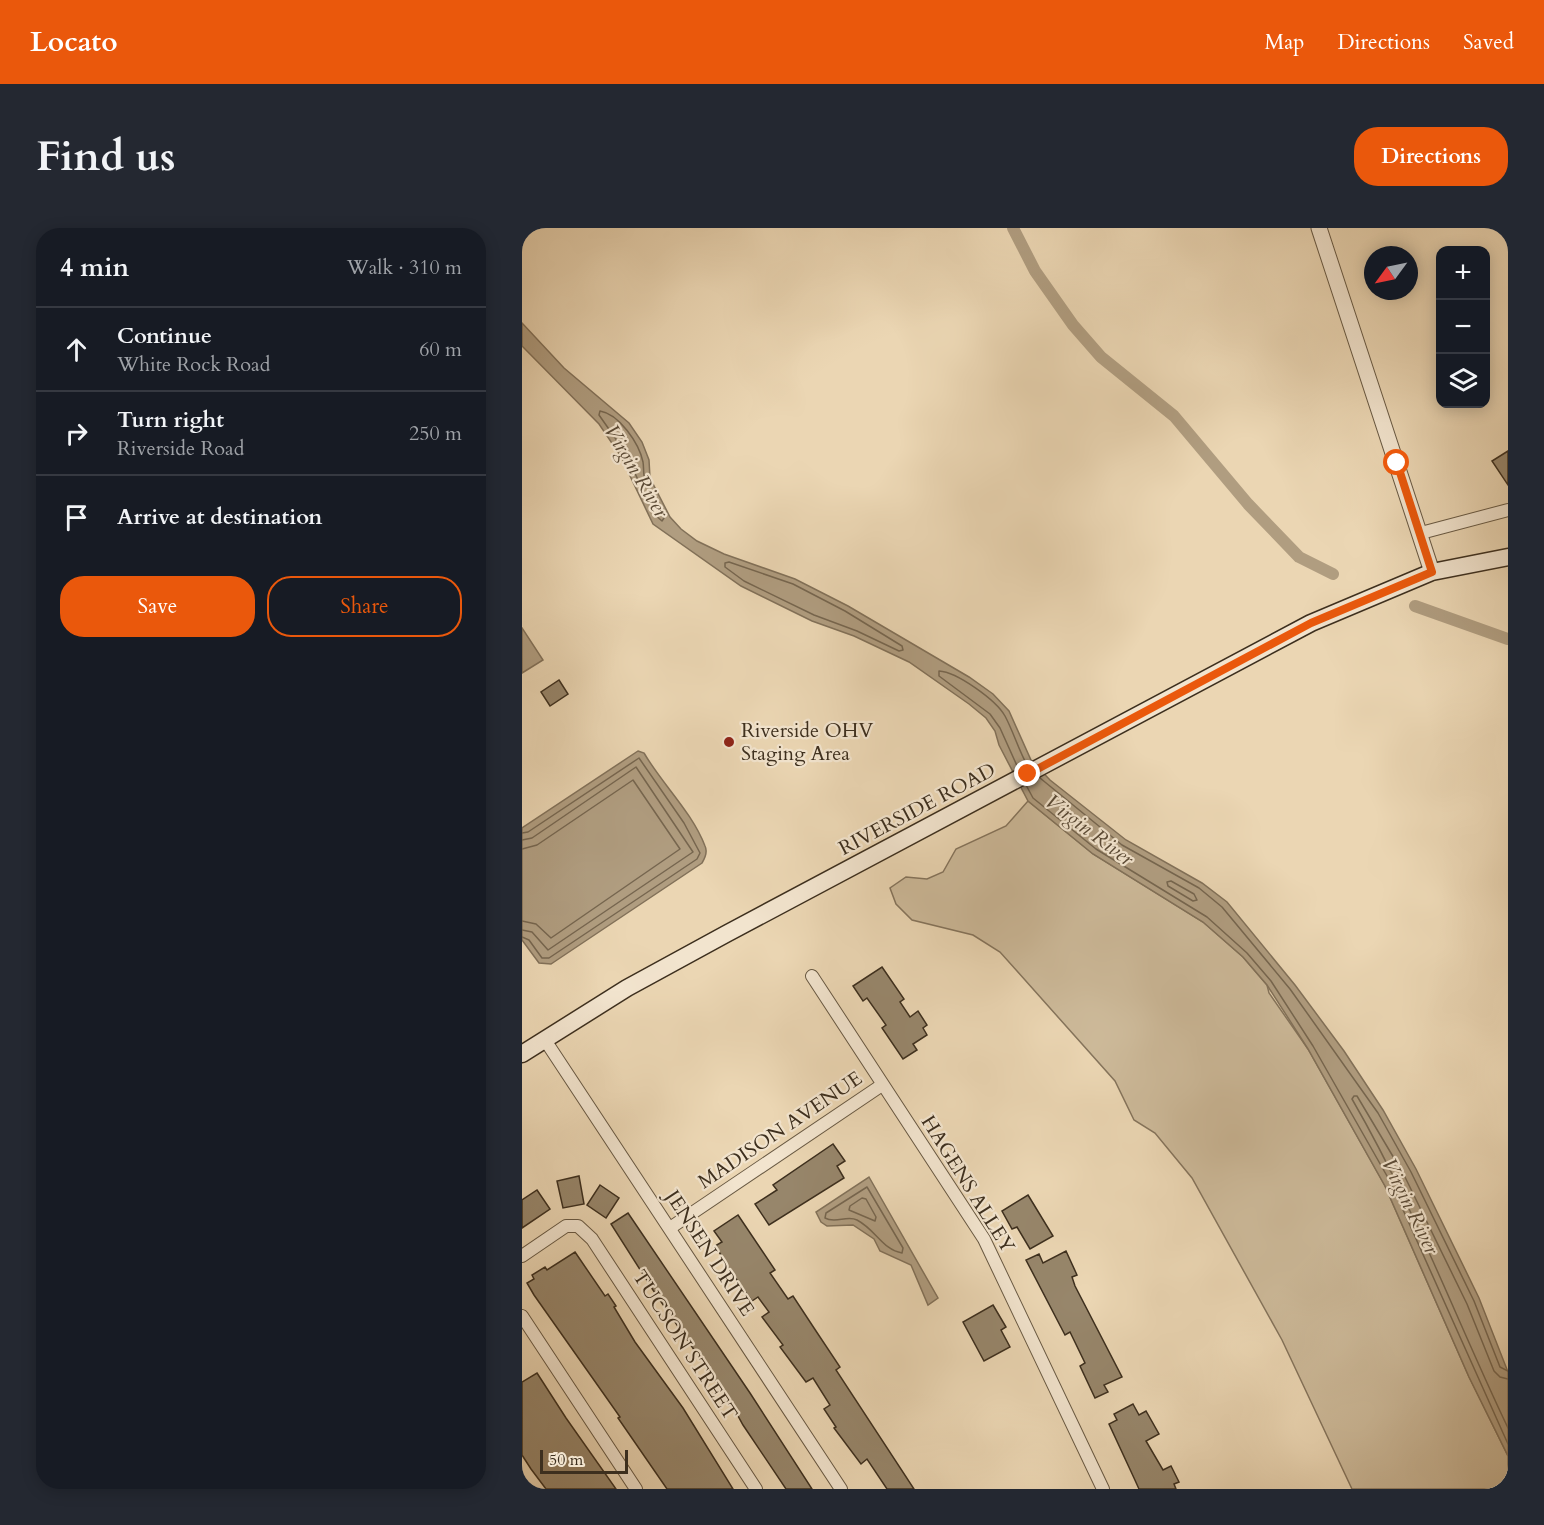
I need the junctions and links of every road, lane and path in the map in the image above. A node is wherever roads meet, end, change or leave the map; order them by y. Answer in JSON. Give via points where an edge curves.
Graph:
{"nodes":[{"id":1,"x":1319,"y":228,"type":"edge"},
{"id":2,"x":1508,"y":510,"type":"edge"},
{"id":3,"x":1421,"y":533,"type":"junction"},
{"id":4,"x":1508,"y":557,"type":"edge"},
{"id":5,"x":1432,"y":572,"type":"junction"},
{"id":6,"x":812,"y":976,"type":"dead end"},
{"id":7,"x":545,"y":1040,"type":"junction"},
{"id":8,"x":522,"y":1054,"type":"edge"},
{"id":9,"x":882,"y":1085,"type":"junction"},
{"id":10,"x":670,"y":1228,"type":"junction"},
{"id":11,"x":522,"y":1256,"type":"edge"},
{"id":12,"x":522,"y":1316,"type":"edge"},
{"id":13,"x":636,"y":1489,"type":"edge"},
{"id":14,"x":756,"y":1489,"type":"edge"},
{"id":15,"x":841,"y":1489,"type":"edge"},
{"id":16,"x":1103,"y":1489,"type":"edge"}],
"edges":[{"from":1,"to":3,"type":"street"},
{"from":2,"to":3,"type":"street"},
{"from":3,"to":5,"type":"street"},
{"from":4,"to":5,"type":"main road","name":"RIVERSIDE ROAD"},
{"from":5,"to":7,"type":"main road","name":"RIVERSIDE ROAD","via":[[1311,623],[627,988]]},
{"from":6,"to":9,"type":"street","name":"HAGENS ALLEY"},
{"from":7,"to":8,"type":"main road","name":"RIVERSIDE ROAD"},
{"from":7,"to":10,"type":"street","name":"JENSEN DRIVE"},
{"from":9,"to":10,"type":"street","name":"MADISON AVENUE"},
{"from":9,"to":16,"type":"street","name":"HAGENS ALLEY","via":[[984,1239]]},
{"from":10,"to":15,"type":"street","name":"JENSEN DRIVE"},
{"from":11,"to":14,"type":"street","name":"TUCSON STREET","via":[[566,1226],[578,1226],[592,1239]]},
{"from":12,"to":13,"type":"street"}]}
